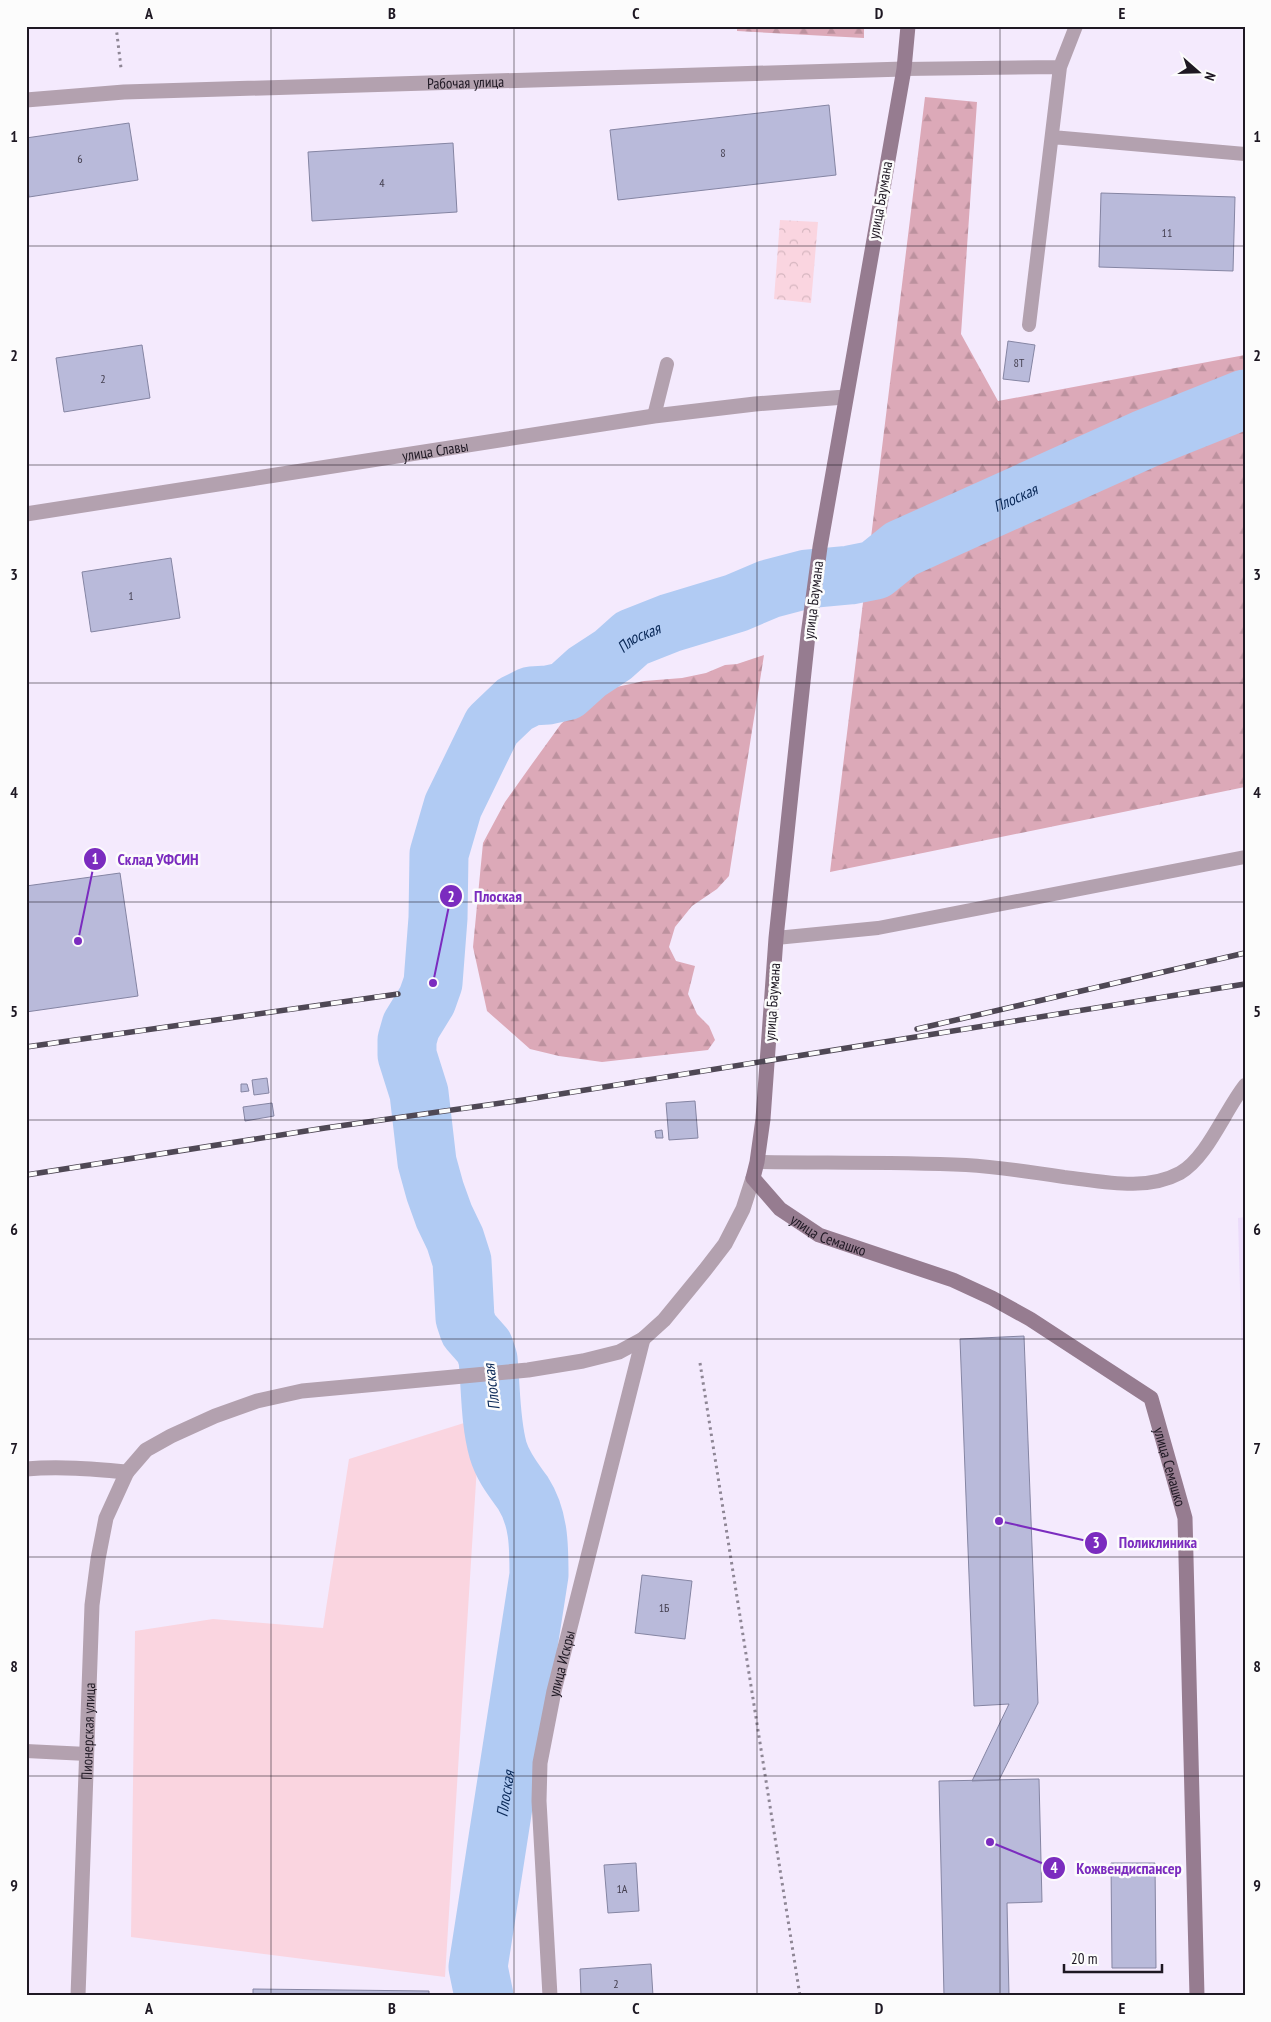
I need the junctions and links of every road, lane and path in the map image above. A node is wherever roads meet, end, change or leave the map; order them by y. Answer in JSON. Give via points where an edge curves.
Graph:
{"nodes":[{"id":1,"x":116,"y":26,"type":"edge"},
{"id":2,"x":908,"y":26,"type":"edge"},
{"id":3,"x":1076,"y":26,"type":"edge"},
{"id":4,"x":1060,"y":67,"type":"junction"},
{"id":5,"x":904,"y":69,"type":"junction"},
{"id":6,"x":124,"y":92,"type":"junction"},
{"id":7,"x":26,"y":100,"type":"edge"},
{"id":8,"x":1052,"y":137,"type":"junction"},
{"id":9,"x":1245,"y":154,"type":"edge"},
{"id":10,"x":1029,"y":325,"type":"dead end"},
{"id":11,"x":667,"y":364,"type":"dead end"},
{"id":12,"x":845,"y":397,"type":"junction"},
{"id":13,"x":654,"y":416,"type":"junction"},
{"id":14,"x":26,"y":514,"type":"edge"},
{"id":15,"x":1245,"y":857,"type":"edge"},
{"id":16,"x":776,"y":938,"type":"junction"},
{"id":17,"x":1245,"y":1085,"type":"edge"},
{"id":18,"x":757,"y":1162,"type":"junction"},
{"id":19,"x":753,"y":1178,"type":"junction"},
{"id":20,"x":642,"y":1339,"type":"junction"},
{"id":21,"x":700,"y":1363,"type":"dead end"},
{"id":22,"x":26,"y":1469,"type":"edge"},
{"id":23,"x":127,"y":1472,"type":"junction"},
{"id":24,"x":26,"y":1751,"type":"edge"},
{"id":25,"x":87,"y":1754,"type":"junction"},
{"id":26,"x":78,"y":1996,"type":"edge"},
{"id":27,"x":550,"y":1996,"type":"edge"},
{"id":28,"x":800,"y":1996,"type":"edge"},
{"id":29,"x":1197,"y":1996,"type":"edge"}],
"edges":[{"from":1,"to":6,"type":"path"},
{"from":2,"to":5,"type":"main road","name":"улица Баумана"},
{"from":3,"to":4,"type":"lane"},
{"from":4,"to":5,"type":"lane"},
{"from":4,"to":8,"type":"lane"},
{"from":5,"to":6,"type":"street","name":"Рабочая улица"},
{"from":5,"to":12,"type":"main road","name":"улица Баумана"},
{"from":6,"to":7,"type":"street","name":"Рабочая улица"},
{"from":8,"to":9,"type":"lane"},
{"from":8,"to":10,"type":"lane"},
{"from":11,"to":13,"type":"lane"},
{"from":12,"to":13,"type":"street","name":"улица Славы"},
{"from":12,"to":16,"type":"main road","name":"улица Баумана","via":[[808,635]]},
{"from":13,"to":14,"type":"street","name":"улица Славы"},
{"from":15,"to":16,"type":"lane","via":[[878,928]]},
{"from":16,"to":18,"type":"main road","name":"улица Баумана"},
{"from":17,"to":18,"type":"lane","via":[[1195,1160],[1181,1172],[1162,1181],[1140,1184],[1109,1182],[967,1166]]},
{"from":18,"to":19,"type":"main road","name":"улица Баумана"},
{"from":19,"to":20,"type":"street","name":"Пионерская улица","via":[[743,1209],[725,1244],[664,1320]]},
{"from":19,"to":29,"type":"main road","name":"улица Семашко","via":[[780,1209],[818,1235],[953,1280],[992,1298],[1151,1398],[1185,1518]]},
{"from":20,"to":23,"type":"street","name":"Пионерская улица","via":[[618,1352],[528,1370],[302,1391],[257,1401],[171,1436],[146,1450]]},
{"from":20,"to":27,"type":"street","name":"улица Искры","via":[[554,1691],[540,1763],[539,1801]]},
{"from":21,"to":28,"type":"path"},
{"from":22,"to":23,"type":"street","via":[[87,1468]]},
{"from":23,"to":25,"type":"street","name":"Пионерская улица","via":[[106,1518],[98,1559],[92,1605]]},
{"from":24,"to":25,"type":"lane"},
{"from":25,"to":26,"type":"street","name":"Пионерская улица"}]}
